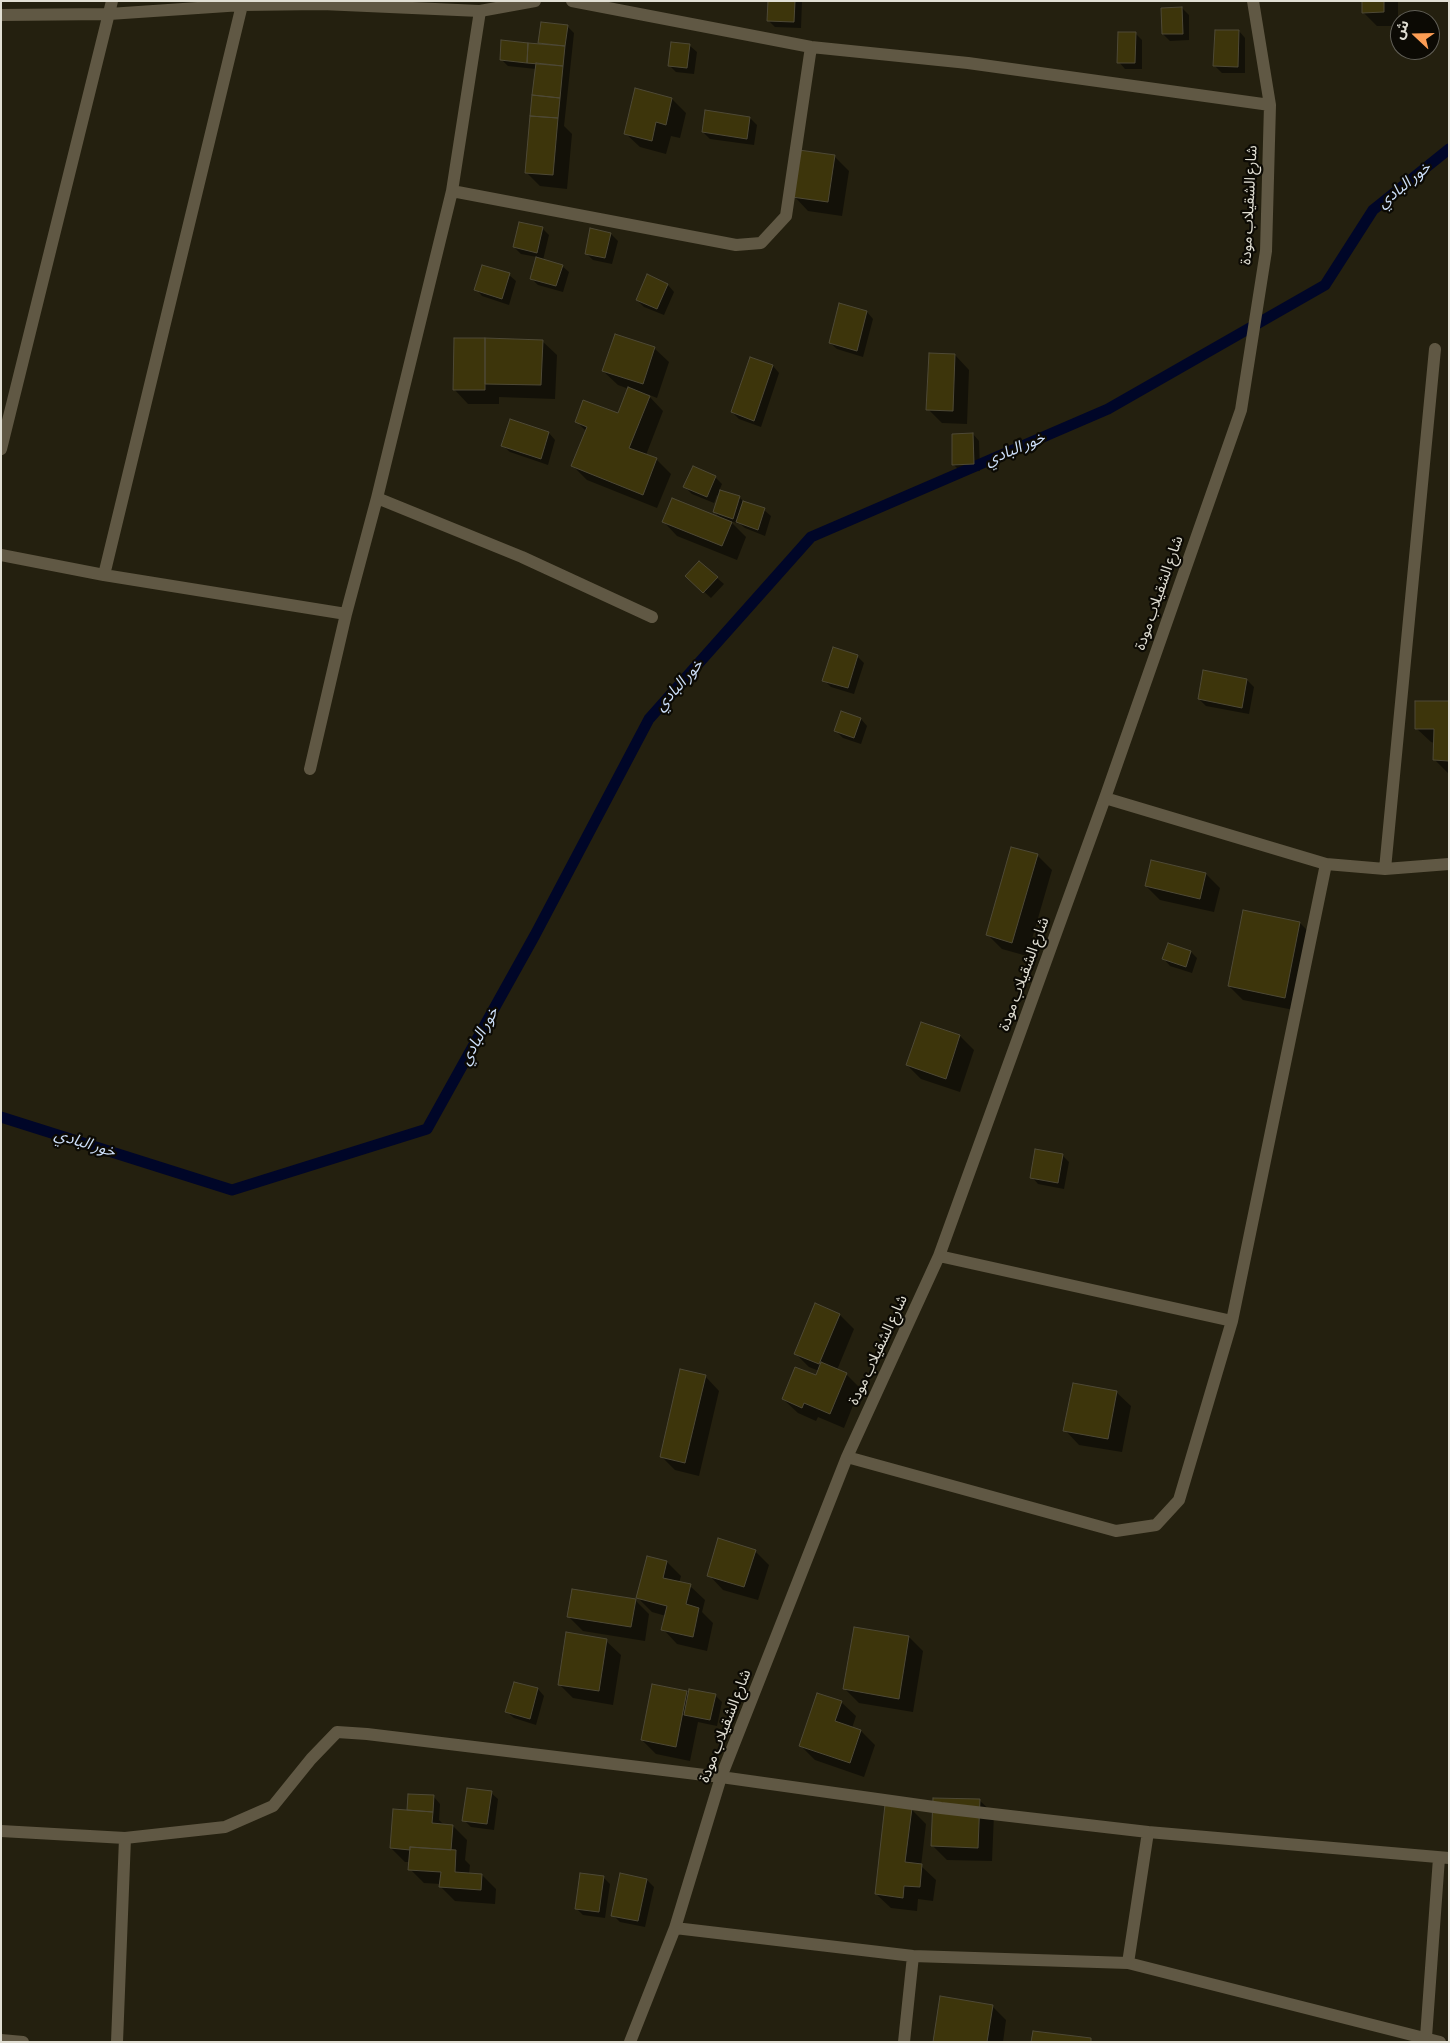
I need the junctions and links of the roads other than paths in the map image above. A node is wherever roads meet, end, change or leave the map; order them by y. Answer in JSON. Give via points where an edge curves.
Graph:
{"nodes":[{"id":1,"x":534,"y":1,"type":"edge"},
{"id":2,"x":572,"y":1,"type":"edge"},
{"id":3,"x":1253,"y":1,"type":"edge"},
{"id":4,"x":322,"y":3,"type":"edge"},
{"id":5,"x":242,"y":6,"type":"junction"},
{"id":6,"x":111,"y":8,"type":"edge"},
{"id":7,"x":480,"y":11,"type":"junction"},
{"id":8,"x":1,"y":15,"type":"edge"},
{"id":9,"x":811,"y":47,"type":"junction"},
{"id":10,"x":1270,"y":105,"type":"junction"},
{"id":11,"x":452,"y":191,"type":"junction"},
{"id":12,"x":1435,"y":349,"type":"dead end"},
{"id":13,"x":1,"y":449,"type":"edge"},
{"id":14,"x":377,"y":498,"type":"junction"},
{"id":15,"x":1,"y":555,"type":"edge"},
{"id":16,"x":104,"y":575,"type":"junction"},
{"id":17,"x":346,"y":614,"type":"junction"},
{"id":18,"x":652,"y":617,"type":"dead end"},
{"id":19,"x":310,"y":769,"type":"dead end"},
{"id":20,"x":1104,"y":798,"type":"junction"},
{"id":21,"x":1326,"y":864,"type":"junction"},
{"id":22,"x":1449,"y":864,"type":"edge"},
{"id":23,"x":1385,"y":869,"type":"junction"},
{"id":24,"x":939,"y":1256,"type":"junction"},
{"id":25,"x":1232,"y":1321,"type":"junction"},
{"id":26,"x":847,"y":1458,"type":"junction"},
{"id":27,"x":721,"y":1777,"type":"junction"},
{"id":28,"x":1,"y":1831,"type":"edge"},
{"id":29,"x":1148,"y":1832,"type":"junction"},
{"id":30,"x":125,"y":1838,"type":"junction"},
{"id":31,"x":1444,"y":1858,"type":"edge"},
{"id":32,"x":675,"y":1928,"type":"junction"},
{"id":33,"x":913,"y":1956,"type":"junction"},
{"id":34,"x":1128,"y":1963,"type":"junction"},
{"id":35,"x":1426,"y":2037,"type":"junction"},
{"id":36,"x":1,"y":2040,"type":"edge"},
{"id":37,"x":23,"y":2042,"type":"edge"},
{"id":38,"x":117,"y":2042,"type":"edge"},
{"id":39,"x":630,"y":2042,"type":"edge"},
{"id":40,"x":904,"y":2042,"type":"edge"},
{"id":41,"x":1440,"y":2042,"type":"edge"}],
"edges":[{"from":1,"to":7,"type":"street"},
{"from":2,"to":9,"type":"street"},
{"from":3,"to":10,"type":"street","name":"شارع الشقيلاب مودة"},
{"from":4,"to":5,"type":"street"},
{"from":4,"to":7,"type":"street"},
{"from":5,"to":6,"type":"street"},
{"from":5,"to":16,"type":"street"},
{"from":6,"to":8,"type":"street"},
{"from":6,"to":13,"type":"street"},
{"from":7,"to":11,"type":"street"},
{"from":9,"to":10,"type":"street","via":[[968,63]]},
{"from":9,"to":11,"type":"street","via":[[786,216],[761,243],[736,245]]},
{"from":10,"to":20,"type":"street","name":"شارع الشقيلاب مودة","via":[[1266,251],[1241,410]]},
{"from":11,"to":14,"type":"street"},
{"from":12,"to":23,"type":"street"},
{"from":14,"to":17,"type":"street"},
{"from":14,"to":18,"type":"street","via":[[522,557]]},
{"from":15,"to":16,"type":"street"},
{"from":16,"to":17,"type":"street"},
{"from":17,"to":19,"type":"street"},
{"from":20,"to":21,"type":"street"},
{"from":20,"to":24,"type":"street","name":"شارع الشقيلاب مودة"},
{"from":21,"to":23,"type":"street"},
{"from":21,"to":25,"type":"street"},
{"from":22,"to":23,"type":"street"},
{"from":24,"to":25,"type":"street"},
{"from":24,"to":26,"type":"street","name":"شارع الشقيلاب مودة"},
{"from":25,"to":26,"type":"street","via":[[1179,1500],[1156,1525],[1116,1531]]},
{"from":26,"to":27,"type":"street","name":"شارع الشقيلاب مودة"},
{"from":27,"to":29,"type":"street","via":[[941,1808]]},
{"from":27,"to":30,"type":"street","via":[[337,1732],[273,1806],[225,1828]]},
{"from":27,"to":32,"type":"street","name":"شارع الشقيلاب مودة"},
{"from":28,"to":30,"type":"street"},
{"from":29,"to":31,"type":"street"},
{"from":29,"to":34,"type":"street"},
{"from":30,"to":38,"type":"street"},
{"from":31,"to":35,"type":"street"},
{"from":32,"to":33,"type":"street"},
{"from":32,"to":39,"type":"street","name":"شارع الشقيلاب مودة"},
{"from":33,"to":34,"type":"street"},
{"from":33,"to":40,"type":"street"},
{"from":34,"to":35,"type":"street"},
{"from":35,"to":41,"type":"street"},
{"from":36,"to":37,"type":"street"}]}
